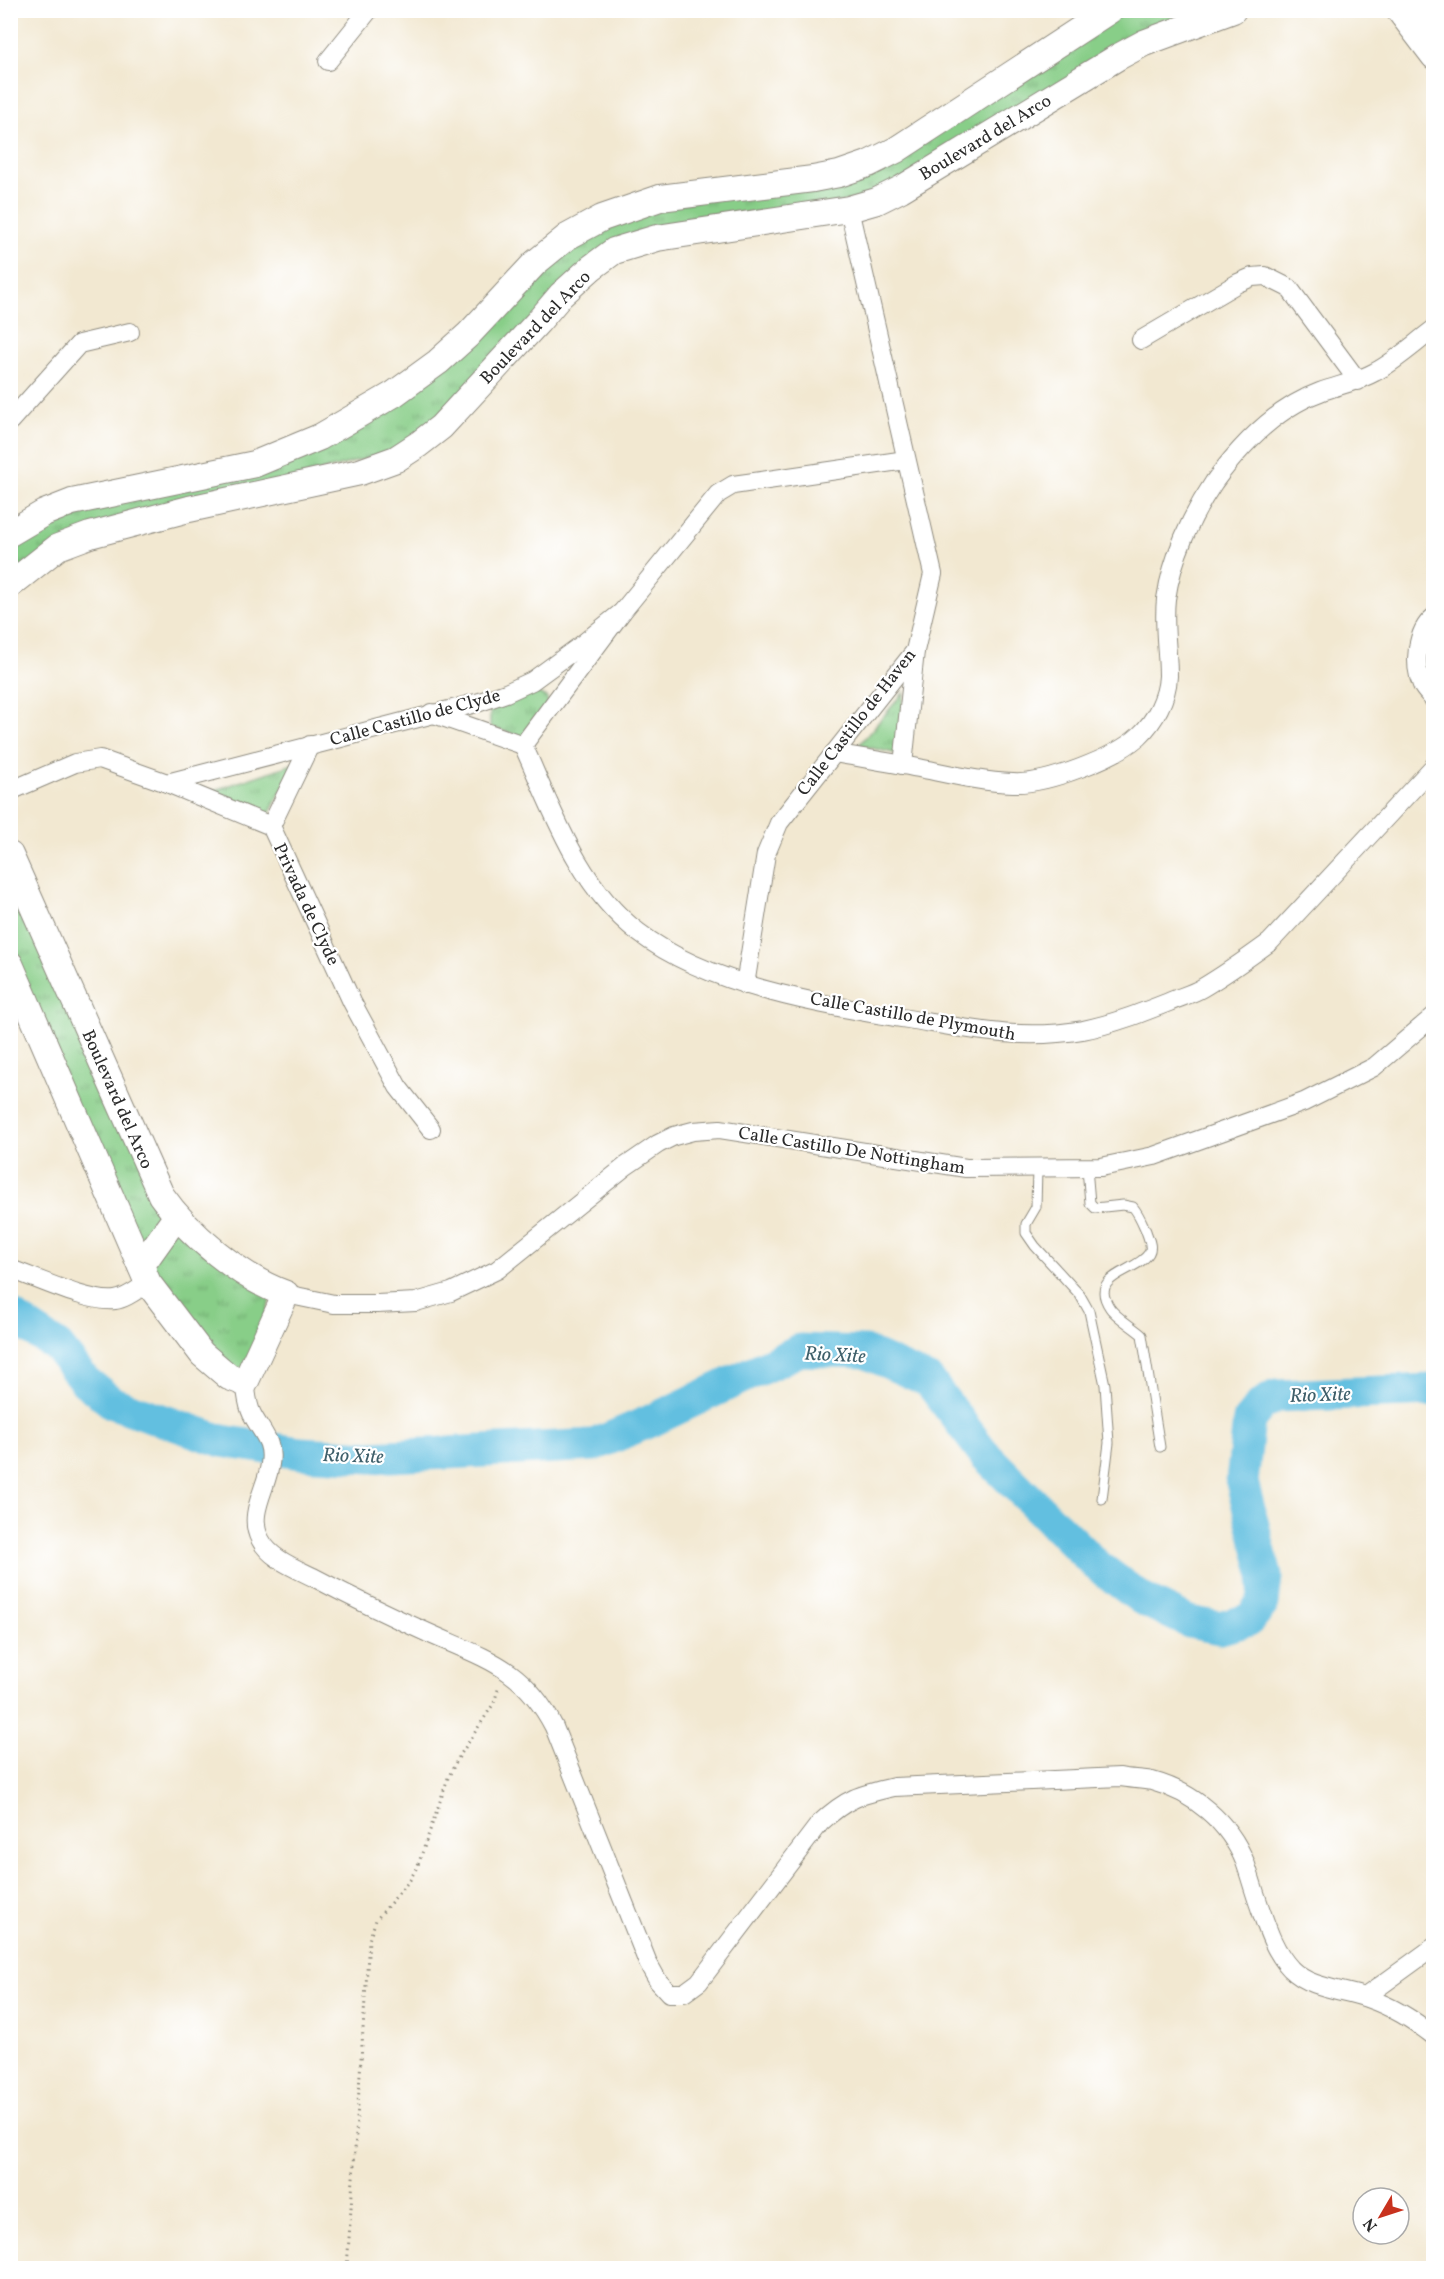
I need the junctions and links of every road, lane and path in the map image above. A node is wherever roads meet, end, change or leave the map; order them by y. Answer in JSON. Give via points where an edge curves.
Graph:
{"nodes":[{"id":1,"x":369,"y":10,"type":"edge"},
{"id":2,"x":1110,"y":10,"type":"edge"},
{"id":3,"x":1233,"y":10,"type":"edge"},
{"id":4,"x":1400,"y":10,"type":"edge"},
{"id":5,"x":1413,"y":10,"type":"edge"},
{"id":6,"x":1434,"y":14,"type":"edge"},
{"id":7,"x":1434,"y":56,"type":"edge"},
{"id":8,"x":328,"y":61,"type":"dead end"},
{"id":9,"x":923,"y":132,"type":"junction"},
{"id":10,"x":849,"y":209,"type":"junction"},
{"id":11,"x":1434,"y":329,"type":"edge"},
{"id":12,"x":130,"y":332,"type":"dead end"},
{"id":13,"x":1141,"y":340,"type":"dead end"},
{"id":14,"x":1358,"y":381,"type":"junction"},
{"id":15,"x":10,"y":421,"type":"edge"},
{"id":16,"x":906,"y":460,"type":"junction"},
{"id":17,"x":10,"y":533,"type":"edge"},
{"id":18,"x":10,"y":585,"type":"edge"},
{"id":19,"x":622,"y":612,"type":"junction"},
{"id":20,"x":1434,"y":617,"type":"edge"},
{"id":21,"x":915,"y":651,"type":"junction"},
{"id":22,"x":1434,"y":700,"type":"edge"},
{"id":23,"x":431,"y":713,"type":"junction"},
{"id":24,"x":310,"y":745,"type":"junction"},
{"id":25,"x":523,"y":745,"type":"junction"},
{"id":26,"x":834,"y":753,"type":"junction"},
{"id":27,"x":903,"y":765,"type":"junction"},
{"id":28,"x":1434,"y":766,"type":"edge"},
{"id":29,"x":167,"y":783,"type":"junction"},
{"id":30,"x":10,"y":791,"type":"edge"},
{"id":31,"x":271,"y":826,"type":"junction"},
{"id":32,"x":10,"y":855,"type":"edge"},
{"id":33,"x":10,"y":964,"type":"edge"},
{"id":34,"x":745,"y":985,"type":"junction"},
{"id":35,"x":1434,"y":1016,"type":"edge"},
{"id":36,"x":431,"y":1130,"type":"dead end"},
{"id":37,"x":1036,"y":1168,"type":"junction"},
{"id":38,"x":1087,"y":1168,"type":"junction"},
{"id":39,"x":176,"y":1217,"type":"junction"},
{"id":40,"x":10,"y":1269,"type":"edge"},
{"id":41,"x":145,"y":1275,"type":"junction"},
{"id":42,"x":286,"y":1294,"type":"junction"},
{"id":43,"x":245,"y":1383,"type":"junction"},
{"id":44,"x":1160,"y":1446,"type":"dead end"},
{"id":45,"x":1102,"y":1499,"type":"dead end"},
{"id":46,"x":502,"y":1666,"type":"junction"},
{"id":47,"x":1434,"y":1947,"type":"edge"},
{"id":48,"x":1365,"y":1997,"type":"junction"},
{"id":49,"x":1434,"y":2036,"type":"edge"},
{"id":50,"x":346,"y":2268,"type":"edge"}],
"edges":[{"from":1,"to":8,"type":"street"},
{"from":2,"to":9,"type":"street","name":"Boulevard del Arco"},
{"from":3,"to":10,"type":"street","name":"Boulevard del Arco","via":[[1144,43],[901,189]]},
{"from":4,"to":7,"type":"street"},
{"from":5,"to":6,"type":"street"},
{"from":9,"to":10,"type":"street","via":[[904,161],[889,173],[851,189]]},
{"from":9,"to":17,"type":"street","name":"Boulevard del Arco","via":[[896,150],[839,174],[660,198],[602,218],[567,237],[535,263],[438,362],[384,400],[320,437],[255,464],[72,502]]},
{"from":10,"to":16,"type":"street","name":"Calle Castillo de Haven"},
{"from":10,"to":18,"type":"street","name":"Boulevard del Arco","via":[[657,238],[614,252],[561,294],[441,427],[396,459],[360,472],[199,506],[90,535],[58,547]]},
{"from":11,"to":14,"type":"street","via":[[1378,371]]},
{"from":12,"to":15,"type":"street","via":[[79,344]]},
{"from":13,"to":14,"type":"street","via":[[1238,283],[1265,276],[1294,293]]},
{"from":14,"to":27,"type":"street","via":[[1318,393],[1275,417],[1233,457],[1213,485],[1191,521],[1177,557],[1166,599],[1168,677],[1163,701],[1139,736],[1119,750],[1064,773],[1027,782],[956,776]]},
{"from":16,"to":19,"type":"street","name":"Calle Castillo de Clyde","via":[[733,485],[718,494]]},
{"from":16,"to":21,"type":"street","name":"Calle Castillo de Haven","via":[[933,574]]},
{"from":19,"to":23,"type":"street","name":"Calle Castillo de Clyde","via":[[532,681],[480,702]]},
{"from":19,"to":25,"type":"street"},
{"from":20,"to":22,"type":"street","via":[[1428,621],[1418,643],[1417,662],[1422,684]]},
{"from":21,"to":26,"type":"street","name":"Calle Castillo de Haven"},
{"from":21,"to":27,"type":"street","name":"Calle Castillo de Haven"},
{"from":23,"to":24,"type":"street","name":"Calle Castillo de Clyde"},
{"from":23,"to":25,"type":"street"},
{"from":24,"to":29,"type":"street","name":"Calle Castillo de Clyde"},
{"from":24,"to":31,"type":"street","name":"Privada de Clyde"},
{"from":25,"to":34,"type":"street","name":"Calle Castillo de Plymouth","via":[[579,865],[609,905],[638,932],[674,955]]},
{"from":26,"to":27,"type":"street"},
{"from":26,"to":34,"type":"street","name":"Calle Castillo de Haven","via":[[779,823],[771,840]]},
{"from":28,"to":34,"type":"street","name":"Calle Castillo de Plymouth","via":[[1270,942],[1200,989],[1108,1024],[1064,1033],[1002,1035],[868,1012]]},
{"from":29,"to":30,"type":"street","name":"Privada de Clyde","via":[[90,759]]},
{"from":29,"to":31,"type":"street","name":"Privada de Clyde"},
{"from":31,"to":36,"type":"street","name":"Privada de Clyde","via":[[352,1002],[398,1087]]},
{"from":32,"to":39,"type":"street","name":"Boulevard del Arco","via":[[144,1158]]},
{"from":33,"to":41,"type":"street"},
{"from":35,"to":38,"type":"street","name":"Calle Castillo De Nottingham","via":[[1374,1067],[1304,1102],[1154,1156]]},
{"from":37,"to":38,"type":"street","name":"Calle Castillo De Nottingham"},
{"from":37,"to":42,"type":"street","name":"Calle Castillo De Nottingham","via":[[966,1168],[720,1129],[693,1131],[658,1144],[497,1270],[451,1292],[416,1302],[377,1304],[334,1304]]},
{"from":37,"to":45,"type":"lane","via":[[1036,1207],[1026,1224],[1026,1233],[1080,1295],[1089,1311],[1105,1384],[1109,1443]]},
{"from":38,"to":44,"type":"lane","via":[[1090,1203],[1095,1208],[1133,1206],[1151,1245],[1150,1252],[1140,1261],[1106,1284],[1104,1296],[1111,1310],[1142,1335]]},
{"from":39,"to":41,"type":"street"},
{"from":39,"to":42,"type":"street","name":"Boulevard del Arco","via":[[258,1282]]},
{"from":40,"to":41,"type":"street","via":[[91,1298],[117,1300]]},
{"from":41,"to":43,"type":"street","via":[[202,1354],[229,1377]]},
{"from":42,"to":43,"type":"street"},
{"from":43,"to":46,"type":"street","via":[[252,1414],[271,1451],[256,1526],[265,1547],[348,1595]]},
{"from":46,"to":48,"type":"street","via":[[543,1705],[648,1963],[669,1993],[684,1994],[699,1982],[820,1823],[840,1804],[894,1787],[1120,1778],[1151,1781],[1181,1792],[1209,1811],[1229,1832],[1244,1861],[1278,1954],[1293,1971],[1314,1984]]},
{"from":46,"to":50,"type":"path","via":[[494,1703],[448,1778],[418,1865],[376,1920],[369,1940]]},
{"from":47,"to":48,"type":"street"},
{"from":48,"to":49,"type":"street","via":[[1406,2014]]}]}
